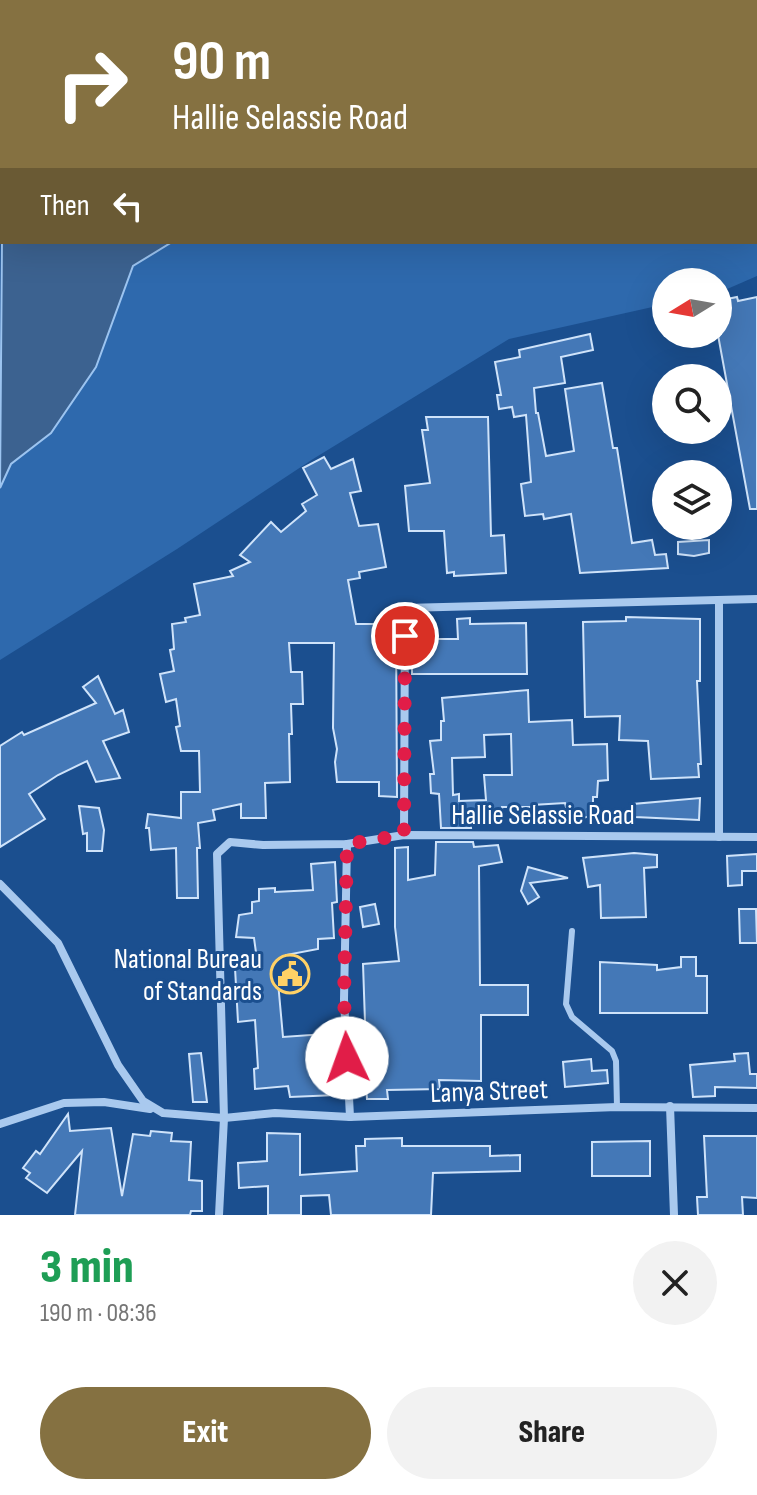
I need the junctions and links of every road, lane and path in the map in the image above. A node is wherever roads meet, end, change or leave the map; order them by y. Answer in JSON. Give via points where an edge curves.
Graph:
{"nodes":[{"id":1,"x":757,"y":599,"type":"edge"},
{"id":2,"x":719,"y":601,"type":"junction"},
{"id":3,"x":404,"y":835,"type":"junction"},
{"id":4,"x":719,"y":837,"type":"junction"},
{"id":5,"x":757,"y":837,"type":"edge"},
{"id":6,"x":347,"y":844,"type":"junction"},
{"id":7,"x":0,"y":884,"type":"edge"},
{"id":8,"x":572,"y":931,"type":"dead end"},
{"id":9,"x":670,"y":1106,"type":"junction"},
{"id":10,"x":617,"y":1107,"type":"junction"},
{"id":11,"x":757,"y":1108,"type":"edge"},
{"id":12,"x":155,"y":1110,"type":"junction"},
{"id":13,"x":350,"y":1117,"type":"junction"},
{"id":14,"x":224,"y":1118,"type":"junction"},
{"id":15,"x":0,"y":1124,"type":"edge"},
{"id":16,"x":219,"y":1215,"type":"edge"},
{"id":17,"x":674,"y":1215,"type":"edge"}],
"edges":[{"from":1,"to":2,"type":"street"},
{"from":2,"to":3,"type":"street","via":[[405,608]]},
{"from":2,"to":4,"type":"street"},
{"from":3,"to":4,"type":"street","name":"Hallie Selassie Road"},
{"from":3,"to":6,"type":"street","name":"Hallie Selassie Road"},
{"from":4,"to":5,"type":"street","name":"Hallie Selassie Road"},
{"from":6,"to":13,"type":"street","via":[[344,999]]},
{"from":6,"to":14,"type":"street","name":"Hallie Selassie Road","via":[[230,842],[217,854]]},
{"from":7,"to":12,"type":"street","via":[[58,943],[118,1065]]},
{"from":8,"to":10,"type":"lane","via":[[566,1004],[572,1017],[612,1051]]},
{"from":9,"to":10,"type":"street","name":"Lanya Street"},
{"from":9,"to":11,"type":"street","name":"Lanya Street"},
{"from":9,"to":17,"type":"street"},
{"from":10,"to":13,"type":"street","name":"Lanya Street"},
{"from":12,"to":14,"type":"street","name":"Lanya Street"},
{"from":12,"to":15,"type":"street","name":"Lanya Street","via":[[64,1103]]},
{"from":13,"to":14,"type":"street","name":"Lanya Street","via":[[275,1113]]},
{"from":14,"to":16,"type":"street","name":"Hallie Selassie Road"}]}
